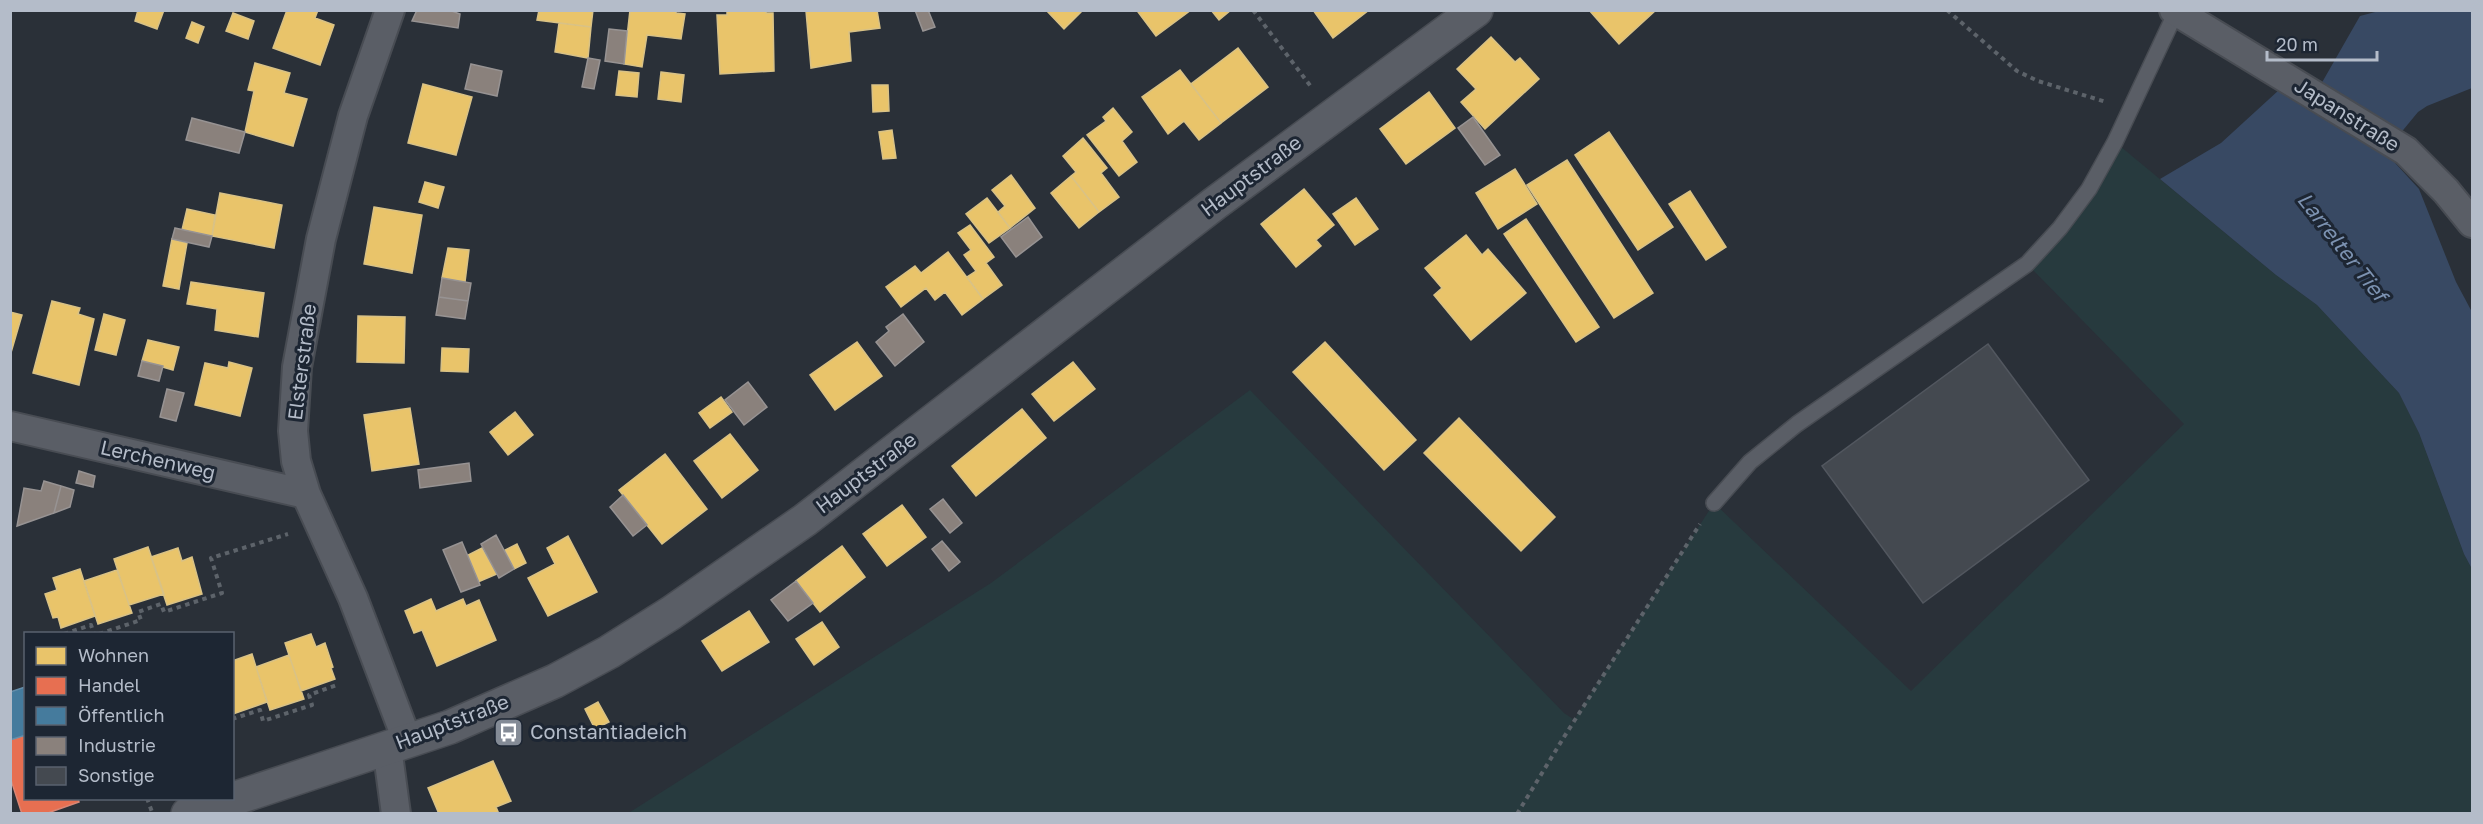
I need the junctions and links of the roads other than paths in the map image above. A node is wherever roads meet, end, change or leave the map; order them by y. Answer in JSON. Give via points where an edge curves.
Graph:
{"nodes":[{"id":1,"x":390,"y":10,"type":"edge"},
{"id":2,"x":1476,"y":10,"type":"edge"},
{"id":3,"x":2175,"y":11,"type":"edge"},
{"id":4,"x":2472,"y":223,"type":"edge"},
{"id":5,"x":10,"y":426,"type":"edge"},
{"id":6,"x":306,"y":494,"type":"junction"},
{"id":7,"x":1714,"y":503,"type":"road end"},
{"id":8,"x":397,"y":743,"type":"junction"},
{"id":9,"x":207,"y":810,"type":"edge"},
{"id":10,"x":396,"y":813,"type":"edge"}],
"edges":[{"from":1,"to":6,"type":"street","name":"Elsterstraße","via":[[334,183],[297,367],[293,431],[296,461]]},
{"from":2,"to":8,"type":"street","name":"Hauptstraße","via":[[1333,114],[805,520],[672,613],[555,681],[450,727]]},
{"from":3,"to":4,"type":"street","name":"Japanstraße","via":[[2406,150]]},
{"from":3,"to":7,"type":"lane","via":[[2115,142],[2061,228],[2026,264],[1797,424],[1750,462]]},
{"from":5,"to":6,"type":"street","name":"Lerchenweg"},
{"from":6,"to":8,"type":"street","name":"Elsterstraße","via":[[353,598]]},
{"from":8,"to":9,"type":"street","name":"Hauptstraße"},
{"from":8,"to":10,"type":"street","name":"Elsterstraße"}]}
